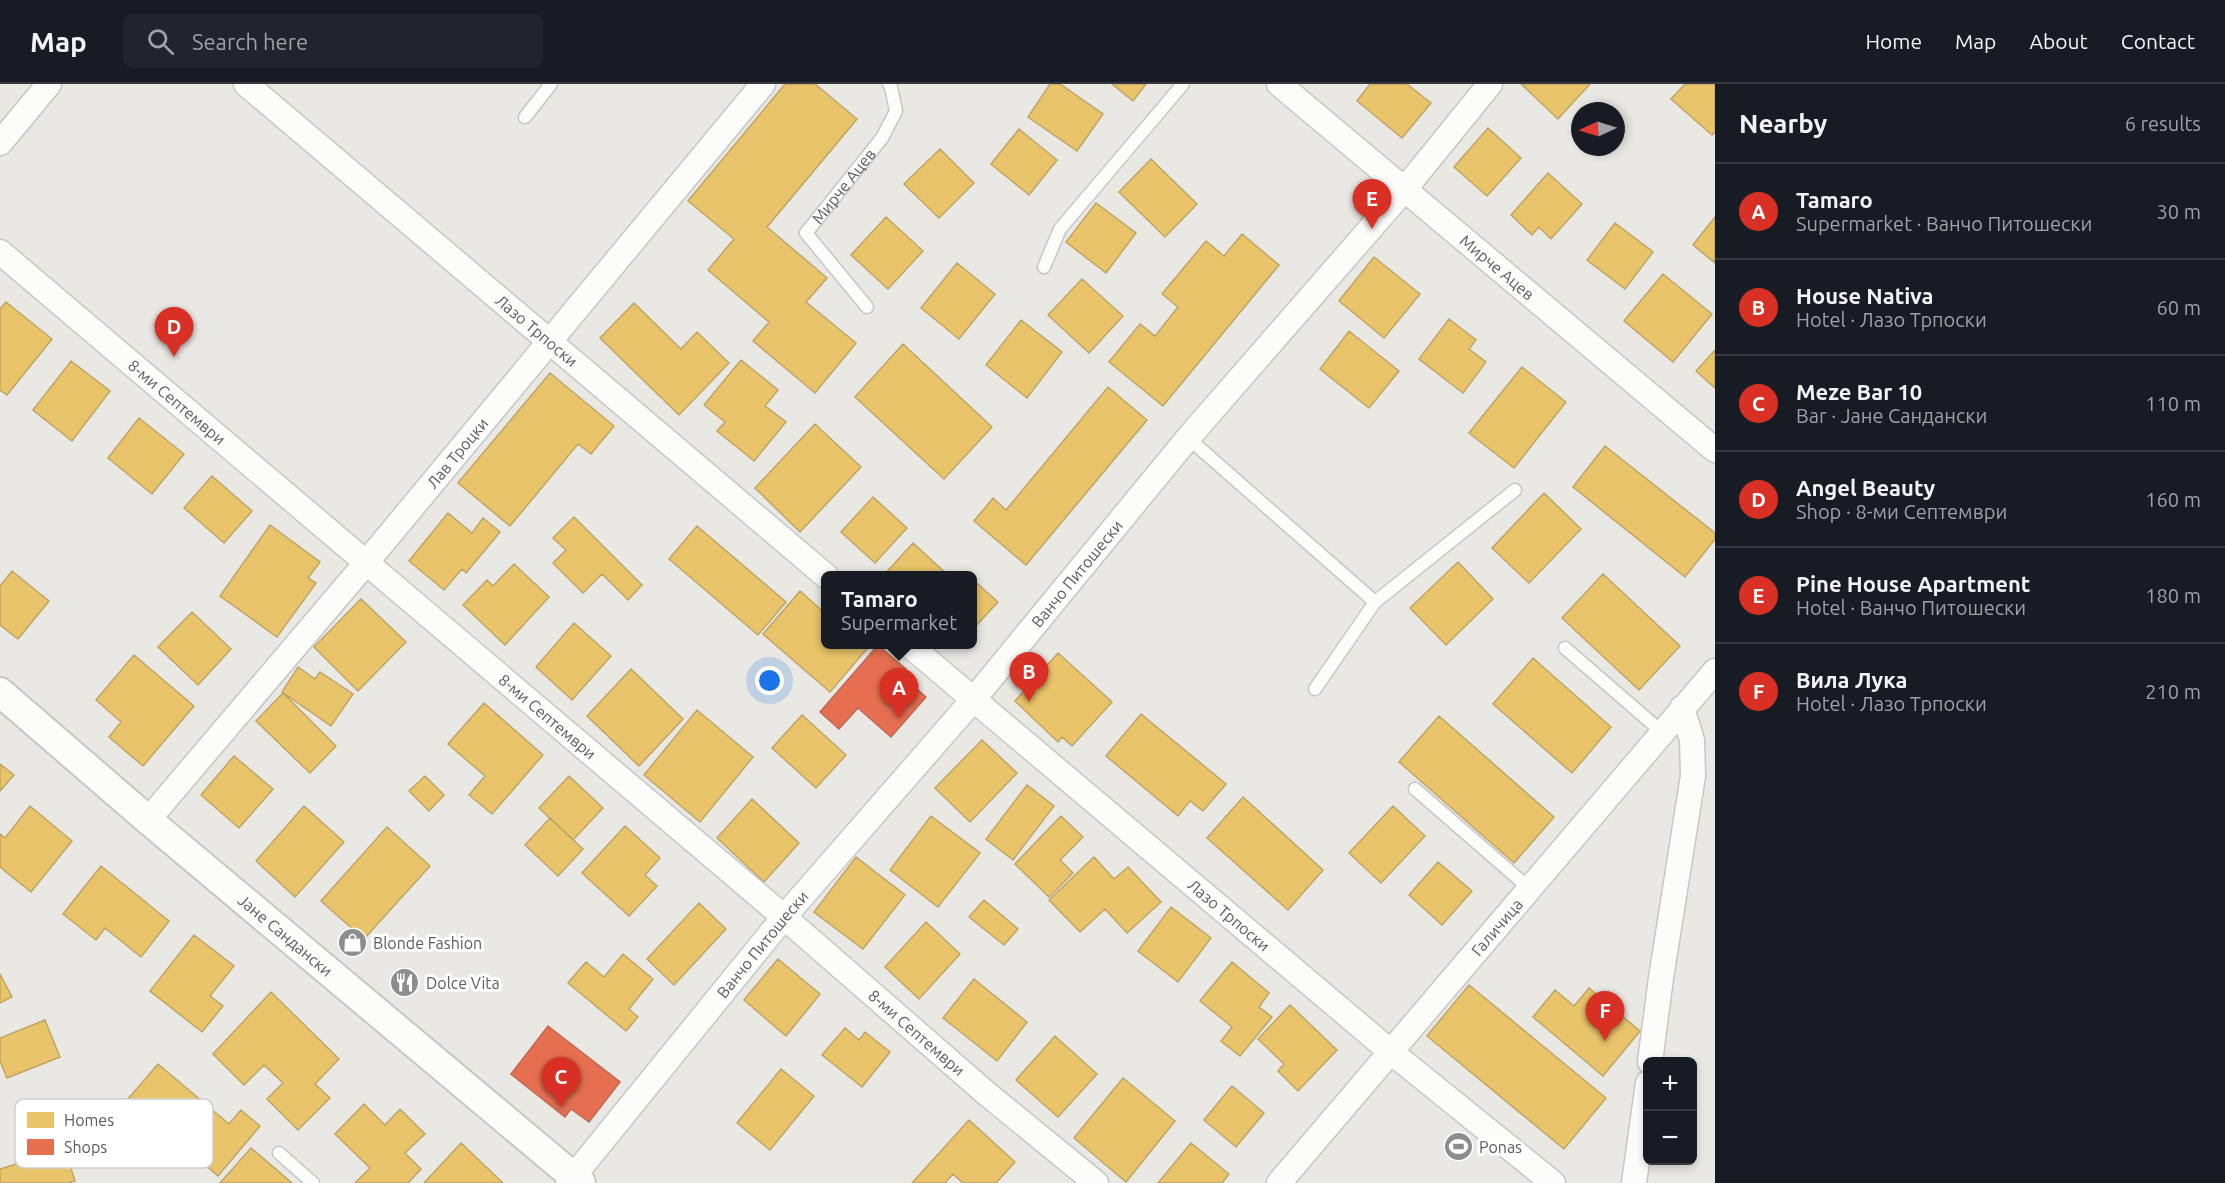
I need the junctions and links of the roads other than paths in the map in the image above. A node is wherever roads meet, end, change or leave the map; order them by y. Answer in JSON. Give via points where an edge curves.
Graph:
{"nodes":[{"id":1,"x":50,"y":84,"type":"edge"},
{"id":2,"x":246,"y":84,"type":"edge"},
{"id":3,"x":551,"y":84,"type":"edge"},
{"id":4,"x":763,"y":84,"type":"edge"},
{"id":5,"x":889,"y":84,"type":"edge"},
{"id":6,"x":1183,"y":84,"type":"edge"},
{"id":7,"x":1279,"y":84,"type":"edge"},
{"id":8,"x":1490,"y":84,"type":"edge"},
{"id":9,"x":525,"y":117,"type":"dead end"},
{"id":10,"x":0,"y":143,"type":"edge"},
{"id":11,"x":1404,"y":190,"type":"junction"},
{"id":12,"x":0,"y":252,"type":"edge"},
{"id":13,"x":1044,"y":267,"type":"dead end"},
{"id":14,"x":867,"y":308,"type":"dead end"},
{"id":15,"x":549,"y":340,"type":"junction"},
{"id":16,"x":1188,"y":438,"type":"junction"},
{"id":17,"x":1715,"y":450,"type":"edge"},
{"id":18,"x":1515,"y":490,"type":"dead end"},
{"id":19,"x":366,"y":563,"type":"junction"},
{"id":20,"x":821,"y":572,"type":"edge"},
{"id":21,"x":1374,"y":602,"type":"junction"},
{"id":22,"x":1565,"y":648,"type":"dead end"},
{"id":23,"x":913,"y":649,"type":"edge"},
{"id":24,"x":1715,"y":671,"type":"edge"},
{"id":25,"x":1315,"y":688,"type":"dead end"},
{"id":26,"x":0,"y":692,"type":"edge"},
{"id":27,"x":973,"y":700,"type":"junction"},
{"id":28,"x":1682,"y":708,"type":"junction"},
{"id":29,"x":1662,"y":732,"type":"junction"},
{"id":30,"x":1415,"y":789,"type":"dead end"},
{"id":31,"x":148,"y":820,"type":"junction"},
{"id":32,"x":1529,"y":888,"type":"junction"},
{"id":33,"x":784,"y":917,"type":"junction"},
{"id":34,"x":1391,"y":1052,"type":"junction"},
{"id":35,"x":1651,"y":1057,"type":"edge"},
{"id":36,"x":1644,"y":1111,"type":"edge"},
{"id":37,"x":279,"y":1153,"type":"dead end"},
{"id":38,"x":574,"y":1181,"type":"edge"},
{"id":39,"x":313,"y":1183,"type":"edge"},
{"id":40,"x":1096,"y":1183,"type":"edge"},
{"id":41,"x":1279,"y":1183,"type":"edge"},
{"id":42,"x":1553,"y":1183,"type":"edge"},
{"id":43,"x":1635,"y":1183,"type":"edge"}],
"edges":[{"from":1,"to":10,"type":"street"},
{"from":2,"to":15,"type":"street","name":"Лазо Трпоски"},
{"from":3,"to":9,"type":"lane"},
{"from":4,"to":15,"type":"street","name":"Лав Троцки"},
{"from":5,"to":14,"type":"lane","name":"Мирче Ацев","via":[[896,111],[882,138],[806,233]]},
{"from":6,"to":13,"type":"lane","via":[[1060,229]]},
{"from":7,"to":11,"type":"street","name":"Мирче Ацев"},
{"from":8,"to":11,"type":"street","name":"Ванчо Питошески"},
{"from":11,"to":16,"type":"street","name":"Ванчо Питошески"},
{"from":11,"to":17,"type":"street","name":"Мирче Ацев"},
{"from":12,"to":19,"type":"street","name":"8-ми Септември"},
{"from":15,"to":19,"type":"street","name":"Лав Троцки"},
{"from":15,"to":20,"type":"street","name":"Лазо Трпоски"},
{"from":16,"to":21,"type":"lane"},
{"from":16,"to":27,"type":"street","name":"Ванчо Питошески"},
{"from":18,"to":21,"type":"lane"},
{"from":19,"to":31,"type":"street","name":"Лав Троцки"},
{"from":19,"to":33,"type":"street","name":"8-ми Септември"},
{"from":21,"to":25,"type":"lane"},
{"from":22,"to":29,"type":"lane"},
{"from":23,"to":27,"type":"street","name":"Лазо Трпоски"},
{"from":24,"to":28,"type":"street","name":"Галичица"},
{"from":26,"to":31,"type":"street","name":"Јане Сандански"},
{"from":27,"to":33,"type":"street","name":"Ванчо Питошески"},
{"from":27,"to":34,"type":"street","name":"Лазо Трпоски"},
{"from":28,"to":29,"type":"street","name":"Галичица"},
{"from":28,"to":35,"type":"street","via":[[1692,740],[1693,776]]},
{"from":29,"to":32,"type":"street","name":"Галичица"},
{"from":30,"to":32,"type":"lane"},
{"from":31,"to":38,"type":"street","name":"Јане Сандански"},
{"from":32,"to":34,"type":"street","name":"Галичица"},
{"from":33,"to":38,"type":"street","name":"Ванчо Питошески"},
{"from":33,"to":40,"type":"street","name":"8-ми Септември"},
{"from":34,"to":41,"type":"street","name":"Галичица"},
{"from":34,"to":42,"type":"street","name":"Лазо Трпоски"},
{"from":36,"to":43,"type":"street"},
{"from":37,"to":39,"type":"lane"}]}
